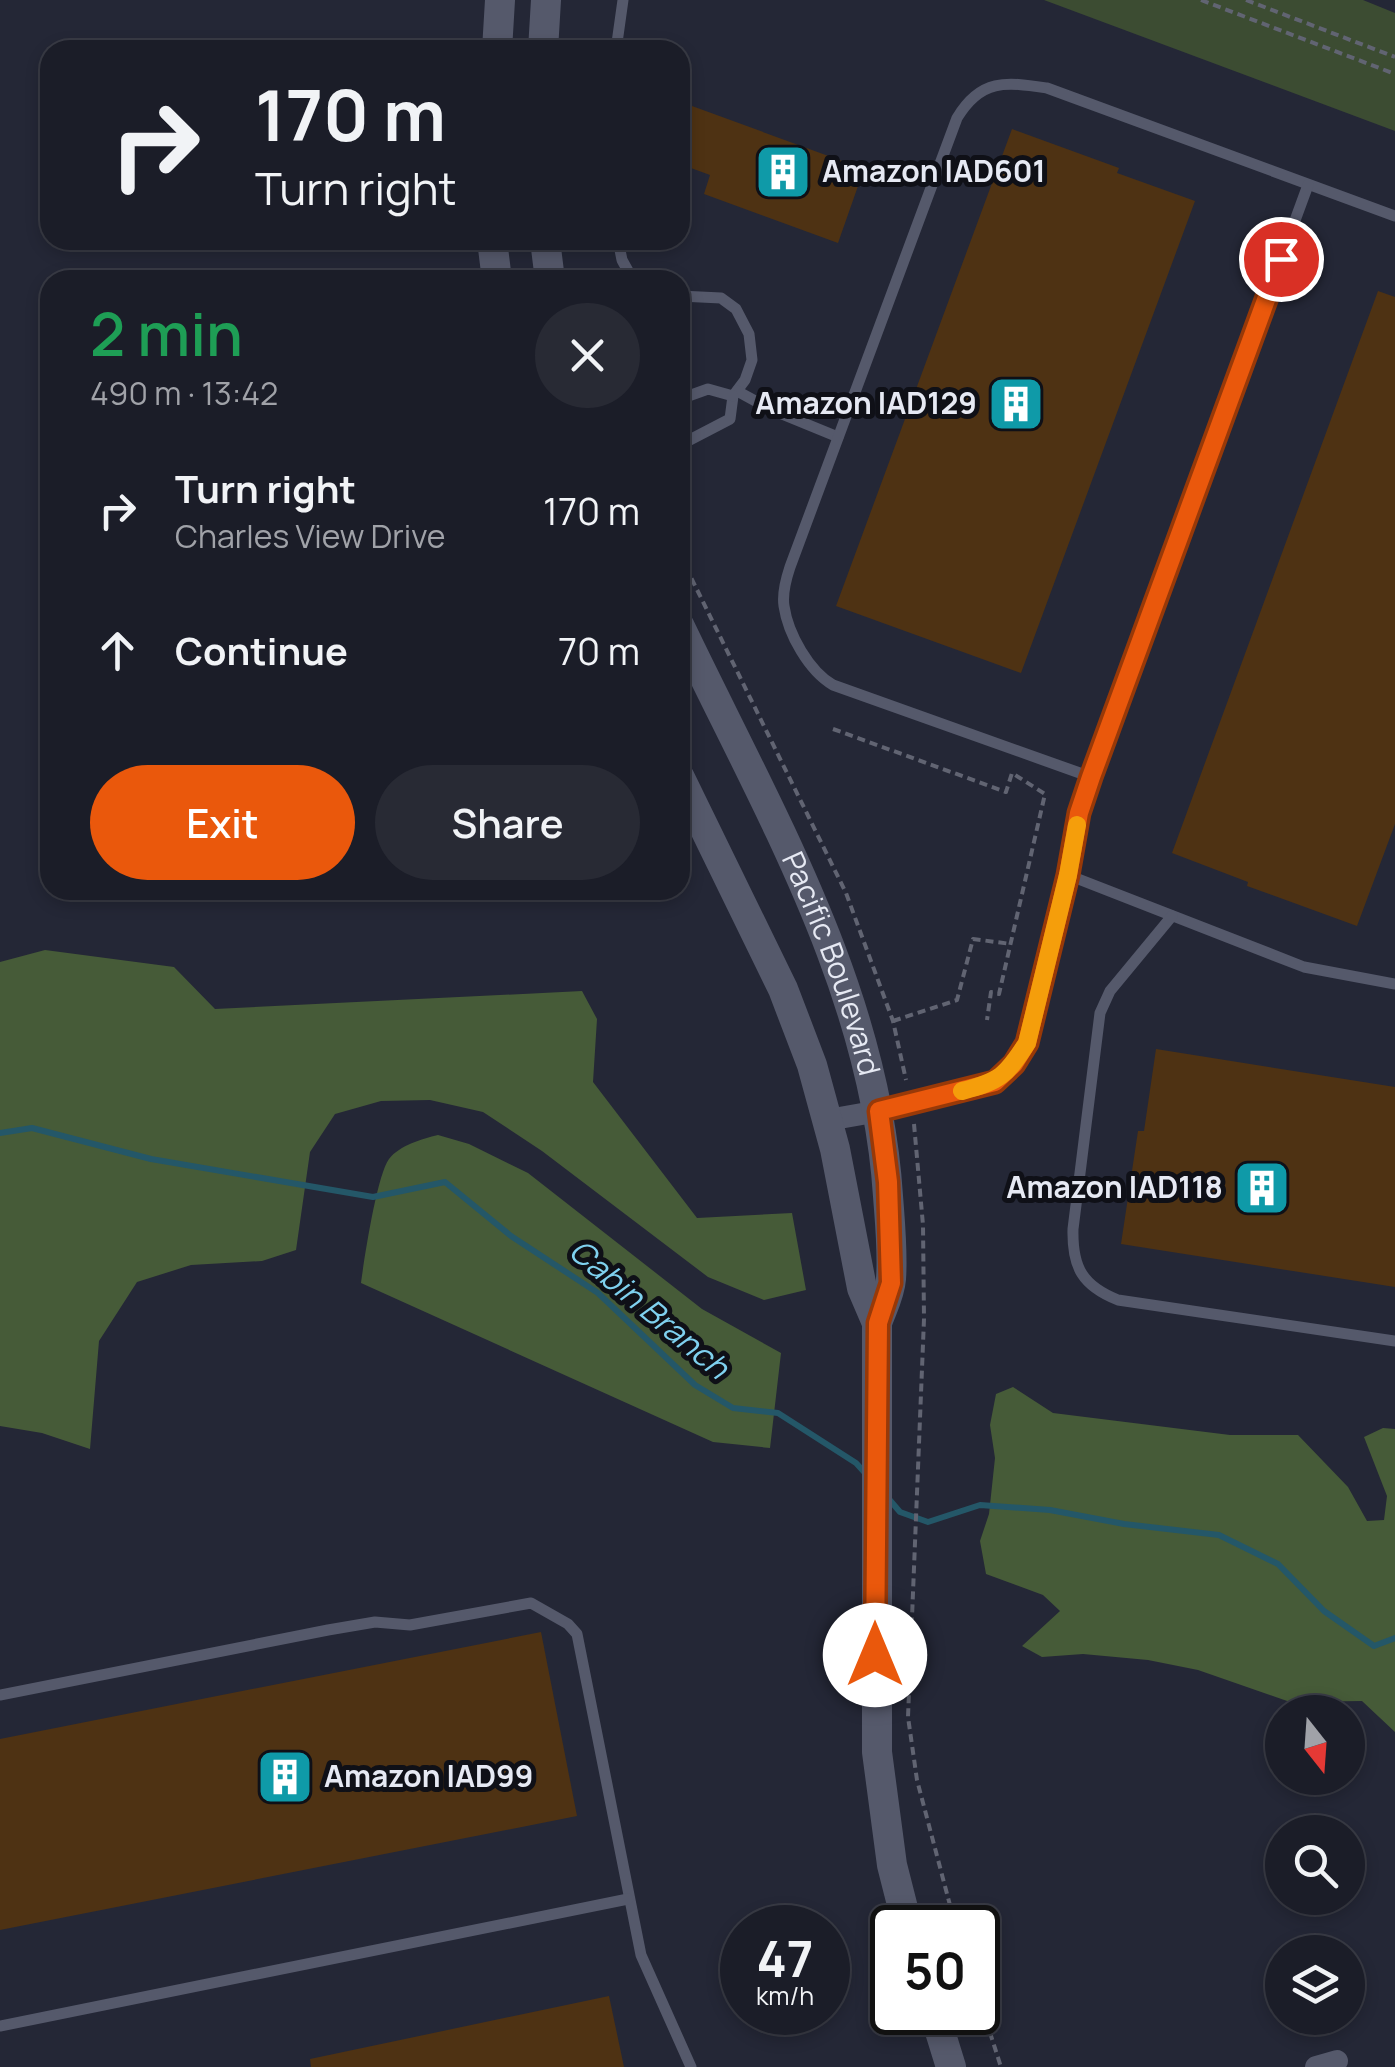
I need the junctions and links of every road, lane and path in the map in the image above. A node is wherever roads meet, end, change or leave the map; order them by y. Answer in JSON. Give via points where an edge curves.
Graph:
{"nodes":[{"id":1,"x":500,"y":0,"type":"edge"},
{"id":2,"x":546,"y":0,"type":"edge"},
{"id":3,"x":623,"y":0,"type":"edge"},
{"id":4,"x":1201,"y":0,"type":"edge"},
{"id":5,"x":1246,"y":0,"type":"edge"},
{"id":6,"x":498,"y":40,"type":"edge"},
{"id":7,"x":544,"y":40,"type":"edge"},
{"id":8,"x":617,"y":40,"type":"edge"},
{"id":9,"x":1395,"y":57,"type":"edge"},
{"id":10,"x":1395,"y":74,"type":"edge"},
{"id":11,"x":1308,"y":185,"type":"junction"},
{"id":12,"x":1395,"y":216,"type":"edge"},
{"id":13,"x":690,"y":296,"type":"edge"},
{"id":14,"x":736,"y":393,"type":"junction"},
{"id":15,"x":690,"y":395,"type":"edge"},
{"id":16,"x":838,"y":437,"type":"junction"},
{"id":17,"x":690,"y":439,"type":"edge"},
{"id":18,"x":690,"y":647,"type":"edge"},
{"id":19,"x":833,"y":730,"type":"dead end"},
{"id":20,"x":1091,"y":777,"type":"junction"},
{"id":21,"x":690,"y":798,"type":"edge"},
{"id":22,"x":1068,"y":875,"type":"junction"},
{"id":23,"x":1172,"y":916,"type":"junction"},
{"id":24,"x":1012,"y":944,"type":"junction"},
{"id":25,"x":1395,"y":983,"type":"edge"},
{"id":26,"x":1037,"y":1004,"type":"joint"},
{"id":27,"x":987,"y":1020,"type":"dead end"},
{"id":28,"x":892,"y":1021,"type":"dead end"},
{"id":29,"x":879,"y":1111,"type":"junction"},
{"id":30,"x":828,"y":1120,"type":"junction"},
{"id":31,"x":878,"y":1323,"type":"junction"},
{"id":32,"x":1395,"y":1341,"type":"edge"},
{"id":33,"x":918,"y":1441,"type":"dead end"},
{"id":34,"x":0,"y":1695,"type":"edge"},
{"id":35,"x":628,"y":1899,"type":"junction"},
{"id":36,"x":902,"y":1905,"type":"edge"},
{"id":37,"x":950,"y":1905,"type":"edge"},
{"id":38,"x":0,"y":2026,"type":"edge"},
{"id":39,"x":941,"y":2035,"type":"edge"},
{"id":40,"x":990,"y":2035,"type":"edge"},
{"id":41,"x":691,"y":2067,"type":"edge"},
{"id":42,"x":951,"y":2067,"type":"edge"},
{"id":43,"x":1000,"y":2067,"type":"edge"}],
"edges":[{"from":1,"to":6,"type":"main road"},
{"from":2,"to":7,"type":"main road"},
{"from":3,"to":8,"type":"lane"},
{"from":4,"to":10,"type":"path"},
{"from":5,"to":9,"type":"path"},
{"from":11,"to":12,"type":"lane"},
{"from":11,"to":16,"type":"lane","via":[[1047,88],[1010,83],[983,90],[956,118]]},
{"from":11,"to":20,"type":"lane"},
{"from":13,"to":14,"type":"lane","via":[[714,296],[736,310],[752,347]]},
{"from":14,"to":15,"type":"lane","via":[[708,389]]},
{"from":14,"to":16,"type":"lane"},
{"from":14,"to":17,"type":"lane","via":[[730,419]]},
{"from":16,"to":20,"type":"lane","via":[[783,602],[818,676],[852,694]]},
{"from":18,"to":29,"type":"main road","name":"Pacific Boulevard","via":[[831,948]]},
{"from":19,"to":24,"type":"path","via":[[1006,792],[1012,774],[1045,794]]},
{"from":20,"to":22,"type":"lane"},
{"from":21,"to":30,"type":"main road","name":"Pacific Boulevard","via":[[783,988]]},
{"from":22,"to":23,"type":"lane"},
{"from":22,"to":26,"type":"lane"},
{"from":23,"to":25,"type":"lane","via":[[1304,968]]},
{"from":23,"to":32,"type":"lane","via":[[1100,1012],[1073,1230],[1081,1272],[1088,1284],[1118,1300]]},
{"from":24,"to":27,"type":"path"},
{"from":24,"to":28,"type":"path","via":[[972,939],[957,1000]]},
{"from":26,"to":29,"type":"street","via":[[1027,1043],[995,1082]]},
{"from":29,"to":30,"type":"street"},
{"from":29,"to":31,"type":"main road","name":"Pacific Boulevard","via":[[891,1283]]},
{"from":30,"to":31,"type":"main road","name":"Pacific Boulevard","via":[[862,1288]]},
{"from":31,"to":36,"type":"main road","name":"Pacific Boulevard","via":[[875,1695],[883,1814]]},
{"from":33,"to":37,"type":"path","via":[[908,1717]]},
{"from":34,"to":35,"type":"lane","via":[[375,1622],[410,1625],[531,1602],[577,1634]]},
{"from":35,"to":38,"type":"lane"},
{"from":35,"to":41,"type":"lane","via":[[641,1955]]},
{"from":39,"to":42,"type":"main road"},
{"from":40,"to":43,"type":"path"}]}
